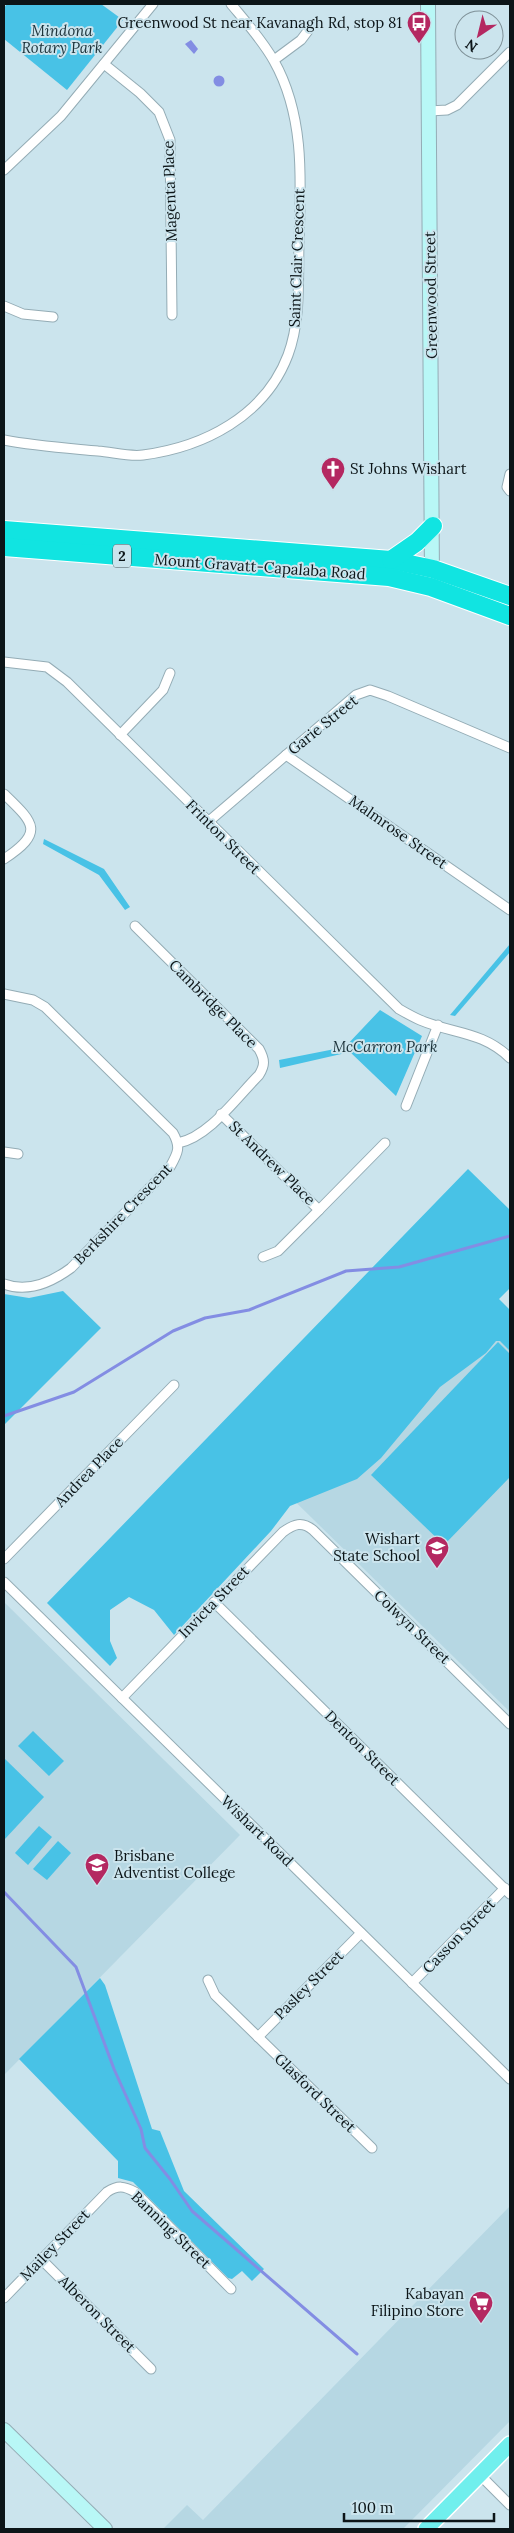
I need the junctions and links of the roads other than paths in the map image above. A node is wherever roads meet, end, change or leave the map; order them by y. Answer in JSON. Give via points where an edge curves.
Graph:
{"nodes":[{"id":1,"x":153,"y":4,"type":"edge"},
{"id":2,"x":232,"y":4,"type":"edge"},
{"id":3,"x":428,"y":4,"type":"edge"},
{"id":4,"x":310,"y":28,"type":"dead end"},
{"id":5,"x":510,"y":52,"type":"edge"},
{"id":6,"x":274,"y":60,"type":"junction"},
{"id":7,"x":104,"y":64,"type":"junction"},
{"id":8,"x":429,"y":111,"type":"junction"},
{"id":9,"x":4,"y":170,"type":"edge"},
{"id":10,"x":4,"y":306,"type":"edge"},
{"id":11,"x":172,"y":315,"type":"dead end"},
{"id":12,"x":53,"y":317,"type":"dead end"},
{"id":13,"x":4,"y":440,"type":"edge"},
{"id":14,"x":510,"y":474,"type":"edge"},
{"id":15,"x":510,"y":491,"type":"edge"},
{"id":16,"x":433,"y":526,"type":"junction"},
{"id":17,"x":4,"y":530,"type":"edge"},
{"id":18,"x":4,"y":547,"type":"edge"},
{"id":19,"x":390,"y":560,"type":"junction"},
{"id":20,"x":432,"y":569,"type":"junction"},
{"id":21,"x":431,"y":587,"type":"junction"},
{"id":22,"x":510,"y":596,"type":"edge"},
{"id":23,"x":510,"y":616,"type":"edge"},
{"id":24,"x":4,"y":662,"type":"edge"},
{"id":25,"x":170,"y":673,"type":"dead end"},
{"id":26,"x":120,"y":735,"type":"junction"},
{"id":27,"x":510,"y":748,"type":"edge"},
{"id":28,"x":286,"y":755,"type":"junction"},
{"id":29,"x":4,"y":794,"type":"edge"},
{"id":30,"x":208,"y":822,"type":"junction"},
{"id":31,"x":4,"y":859,"type":"edge"},
{"id":32,"x":510,"y":910,"type":"edge"},
{"id":33,"x":136,"y":926,"type":"dead end"},
{"id":34,"x":4,"y":994,"type":"edge"},
{"id":35,"x":438,"y":1025,"type":"junction"},
{"id":36,"x":510,"y":1058,"type":"edge"},
{"id":37,"x":406,"y":1106,"type":"dead end"},
{"id":38,"x":221,"y":1114,"type":"junction"},
{"id":39,"x":178,"y":1143,"type":"junction"},
{"id":40,"x":385,"y":1143,"type":"dead end"},
{"id":41,"x":4,"y":1152,"type":"edge"},
{"id":42,"x":18,"y":1154,"type":"dead end"},
{"id":43,"x":319,"y":1210,"type":"junction"},
{"id":44,"x":263,"y":1257,"type":"dead end"},
{"id":45,"x":4,"y":1284,"type":"edge"},
{"id":46,"x":174,"y":1385,"type":"dead end"},
{"id":47,"x":313,"y":1530,"type":"joint"},
{"id":48,"x":4,"y":1559,"type":"edge"},
{"id":49,"x":4,"y":1582,"type":"edge"},
{"id":50,"x":214,"y":1602,"type":"junction"},
{"id":51,"x":122,"y":1698,"type":"junction"},
{"id":52,"x":510,"y":1724,"type":"edge"},
{"id":53,"x":508,"y":1891,"type":"edge"},
{"id":54,"x":361,"y":1933,"type":"junction"},
{"id":55,"x":208,"y":1980,"type":"dead end"},
{"id":56,"x":412,"y":1984,"type":"junction"},
{"id":57,"x":258,"y":2037,"type":"junction"},
{"id":58,"x":510,"y":2079,"type":"edge"},
{"id":59,"x":372,"y":2148,"type":"dead end"},
{"id":60,"x":107,"y":2192,"type":"joint"},
{"id":61,"x":42,"y":2260,"type":"junction"},
{"id":62,"x":231,"y":2288,"type":"dead end"},
{"id":63,"x":4,"y":2298,"type":"edge"},
{"id":64,"x":152,"y":2369,"type":"dead end"},
{"id":65,"x":4,"y":2430,"type":"edge"},
{"id":66,"x":510,"y":2444,"type":"edge"},
{"id":67,"x":480,"y":2475,"type":"junction"},
{"id":68,"x":510,"y":2505,"type":"edge"},
{"id":69,"x":104,"y":2529,"type":"edge"},
{"id":70,"x":426,"y":2529,"type":"edge"}],
"edges":[{"from":1,"to":7,"type":"street"},
{"from":2,"to":6,"type":"street","name":"Saint Clair Crescent"},
{"from":3,"to":8,"type":"street","name":"Greenwood Street"},
{"from":4,"to":6,"type":"street","via":[[301,40]]},
{"from":5,"to":8,"type":"street","via":[[457,105],[447,110]]},
{"from":6,"to":13,"type":"street","name":"Saint Clair Crescent","via":[[286,84],[294,112],[300,149],[300,219],[294,332],[288,356],[272,385],[251,410],[228,428],[202,441],[170,450],[141,455]]},
{"from":7,"to":9,"type":"street","via":[[61,116]]},
{"from":7,"to":11,"type":"street","name":"Magenta Place","via":[[159,112],[168,132]]},
{"from":8,"to":16,"type":"street","name":"Greenwood Street"},
{"from":10,"to":12,"type":"street","via":[[23,314]]},
{"from":14,"to":15,"type":"street","via":[[507,486]]},
{"from":16,"to":19,"type":"highway","via":[[417,542]]},
{"from":16,"to":20,"type":"street","name":"Greenwood Street"},
{"from":17,"to":19,"type":"highway","name":"Mount Gravatt-Capalaba Road","number":"2"},
{"from":18,"to":21,"type":"highway","name":"Mount Gravatt-Capalaba Road","number":"2","via":[[371,575]]},
{"from":19,"to":20,"type":"highway","name":"Mount Gravatt-Capalaba Road","number":"2"},
{"from":20,"to":21,"type":"street","name":"Greenwood Street"},
{"from":20,"to":22,"type":"highway","name":"Mount Gravatt-Capalaba Road","number":"2"},
{"from":21,"to":23,"type":"highway","name":"Mount Gravatt-Capalaba Road","number":"2"},
{"from":24,"to":26,"type":"street","name":"Frinton Street","via":[[47,668],[67,682]]},
{"from":25,"to":26,"type":"street","via":[[163,690]]},
{"from":26,"to":30,"type":"street","name":"Frinton Street"},
{"from":27,"to":28,"type":"street","name":"Garie Street","via":[[370,690],[356,695]]},
{"from":28,"to":30,"type":"street","name":"Garie Street"},
{"from":28,"to":32,"type":"street","name":"Malmrose Street"},
{"from":29,"to":31,"type":"street","via":[[27,817],[30,837]]},
{"from":30,"to":35,"type":"street","name":"Frinton Street","via":[[399,1009]]},
{"from":33,"to":38,"type":"street","name":"Cambridge Place","via":[[259,1049],[264,1058],[259,1075]]},
{"from":34,"to":39,"type":"street","via":[[33,1000],[44,1007],[174,1133]]},
{"from":35,"to":36,"type":"street","name":"Frinton Street","via":[[479,1036]]},
{"from":35,"to":37,"type":"street"},
{"from":38,"to":39,"type":"street","name":"Cambridge Place","via":[[202,1133],[190,1141]]},
{"from":38,"to":43,"type":"street","name":"St Andrew Place"},
{"from":39,"to":45,"type":"street","name":"Berkshire Crescent","via":[[179,1152],[170,1167],[71,1268],[55,1280],[41,1285]]},
{"from":40,"to":43,"type":"street","name":"St Andrew Place"},
{"from":41,"to":42,"type":"street"},
{"from":43,"to":44,"type":"street","via":[[278,1251]]},
{"from":46,"to":48,"type":"street","name":"Andrea Place"},
{"from":47,"to":50,"type":"street","name":"Invicta Street","via":[[295,1524],[283,1532]]},
{"from":47,"to":52,"type":"street","name":"Colwyn Street"},
{"from":49,"to":51,"type":"street","name":"Wishart Road"},
{"from":50,"to":51,"type":"street","name":"Invicta Street"},
{"from":50,"to":53,"type":"street","name":"Denton Street"},
{"from":51,"to":54,"type":"street","name":"Wishart Road"},
{"from":53,"to":56,"type":"street","name":"Casson Street"},
{"from":54,"to":56,"type":"street","name":"Wishart Road"},
{"from":54,"to":57,"type":"street","name":"Pasley Street"},
{"from":55,"to":57,"type":"street","name":"Glasford Street","via":[[215,1995]]},
{"from":56,"to":58,"type":"street","name":"Wishart Road"},
{"from":57,"to":59,"type":"street","name":"Glasford Street"},
{"from":60,"to":61,"type":"street","name":"Mailey Street"},
{"from":60,"to":62,"type":"street","name":"Banning Street","via":[[116,2186],[135,2192]]},
{"from":61,"to":63,"type":"street","name":"Mailey Street"},
{"from":61,"to":64,"type":"street","name":"Alberon Street"},
{"from":65,"to":69,"type":"street"},
{"from":66,"to":67,"type":"main road"},
{"from":67,"to":68,"type":"street"},
{"from":67,"to":70,"type":"main road"}]}
